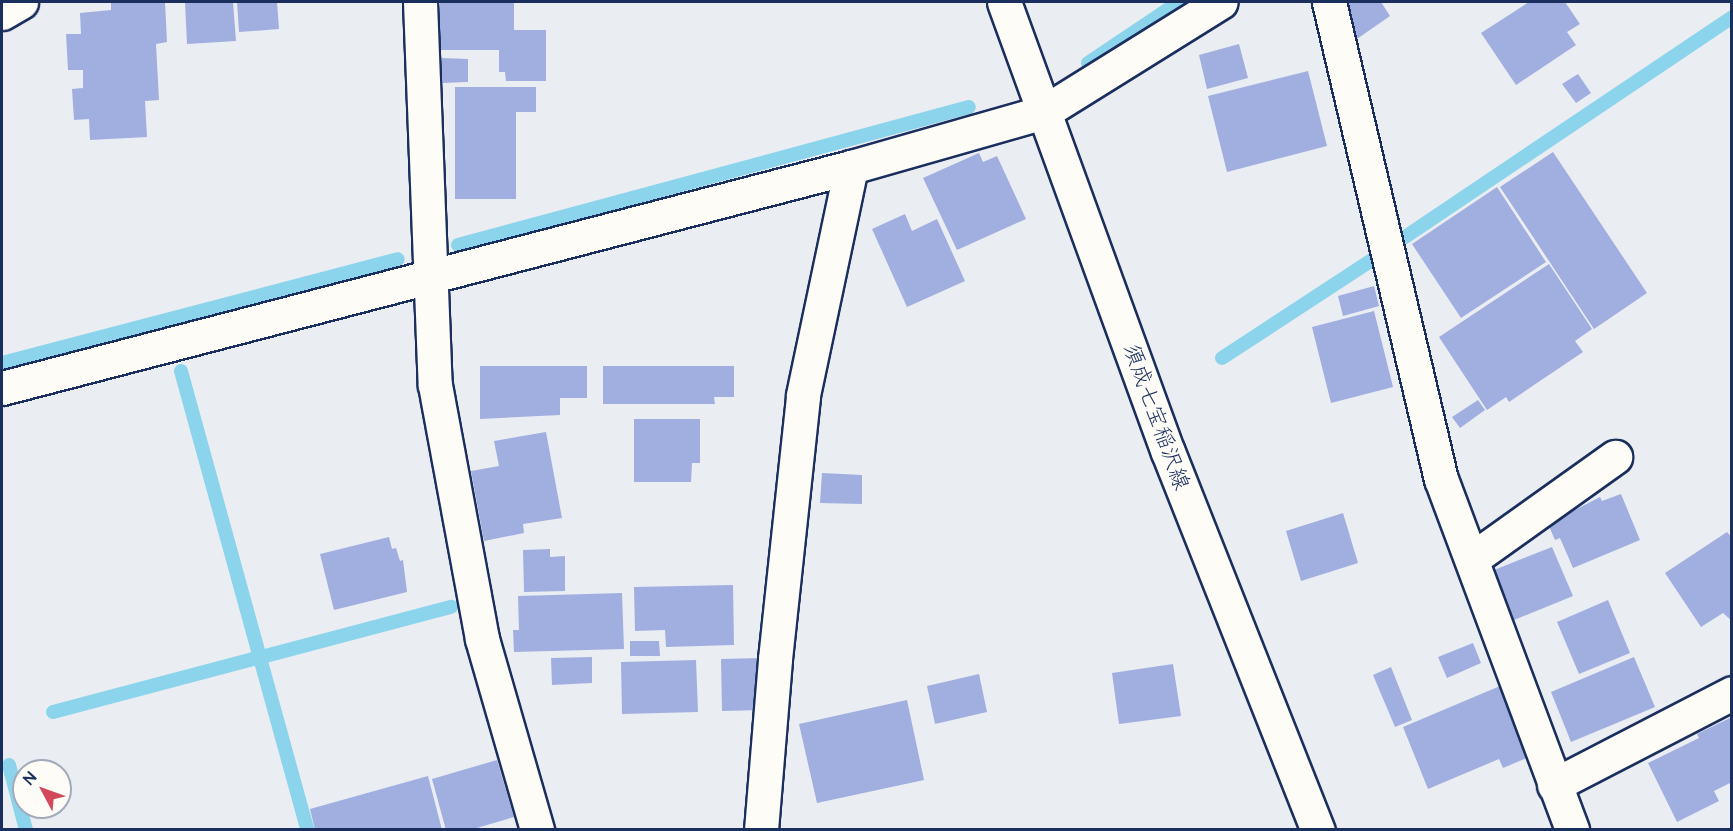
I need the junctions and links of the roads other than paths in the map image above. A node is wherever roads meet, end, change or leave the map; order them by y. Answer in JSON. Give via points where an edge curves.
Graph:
{"nodes":[{"id":1,"x":21,"y":2,"type":"edge"},
{"id":2,"x":420,"y":2,"type":"edge"},
{"id":3,"x":1004,"y":2,"type":"edge"},
{"id":4,"x":1221,"y":2,"type":"edge"},
{"id":5,"x":1329,"y":2,"type":"edge"},
{"id":6,"x":2,"y":13,"type":"edge"},
{"id":7,"x":1044,"y":112,"type":"junction"},
{"id":8,"x":852,"y":167,"type":"junction"},
{"id":9,"x":432,"y":276,"type":"junction"},
{"id":10,"x":2,"y":388,"type":"edge"},
{"id":11,"x":1615,"y":457,"type":"dead end"},
{"id":12,"x":1472,"y":559,"type":"junction"},
{"id":13,"x":1731,"y":693,"type":"edge"},
{"id":14,"x":1554,"y":785,"type":"junction"},
{"id":15,"x":537,"y":830,"type":"edge"},
{"id":16,"x":761,"y":830,"type":"edge"},
{"id":17,"x":1318,"y":830,"type":"edge"},
{"id":18,"x":1572,"y":830,"type":"edge"}],
"edges":[{"from":1,"to":6,"type":"street"},
{"from":2,"to":9,"type":"street"},
{"from":3,"to":7,"type":"street","name":"須成七宝稲沢線"},
{"from":4,"to":7,"type":"street"},
{"from":5,"to":12,"type":"street","via":[[1441,479]]},
{"from":7,"to":8,"type":"street"},
{"from":7,"to":17,"type":"street","name":"須成七宝稲沢線","via":[[1168,452]]},
{"from":8,"to":9,"type":"street"},
{"from":8,"to":16,"type":"street","via":[[803,395]]},
{"from":9,"to":10,"type":"street"},
{"from":9,"to":15,"type":"street","via":[[435,385],[482,639]]},
{"from":11,"to":12,"type":"street"},
{"from":12,"to":14,"type":"street"},
{"from":13,"to":14,"type":"street"},
{"from":14,"to":18,"type":"street"}]}
